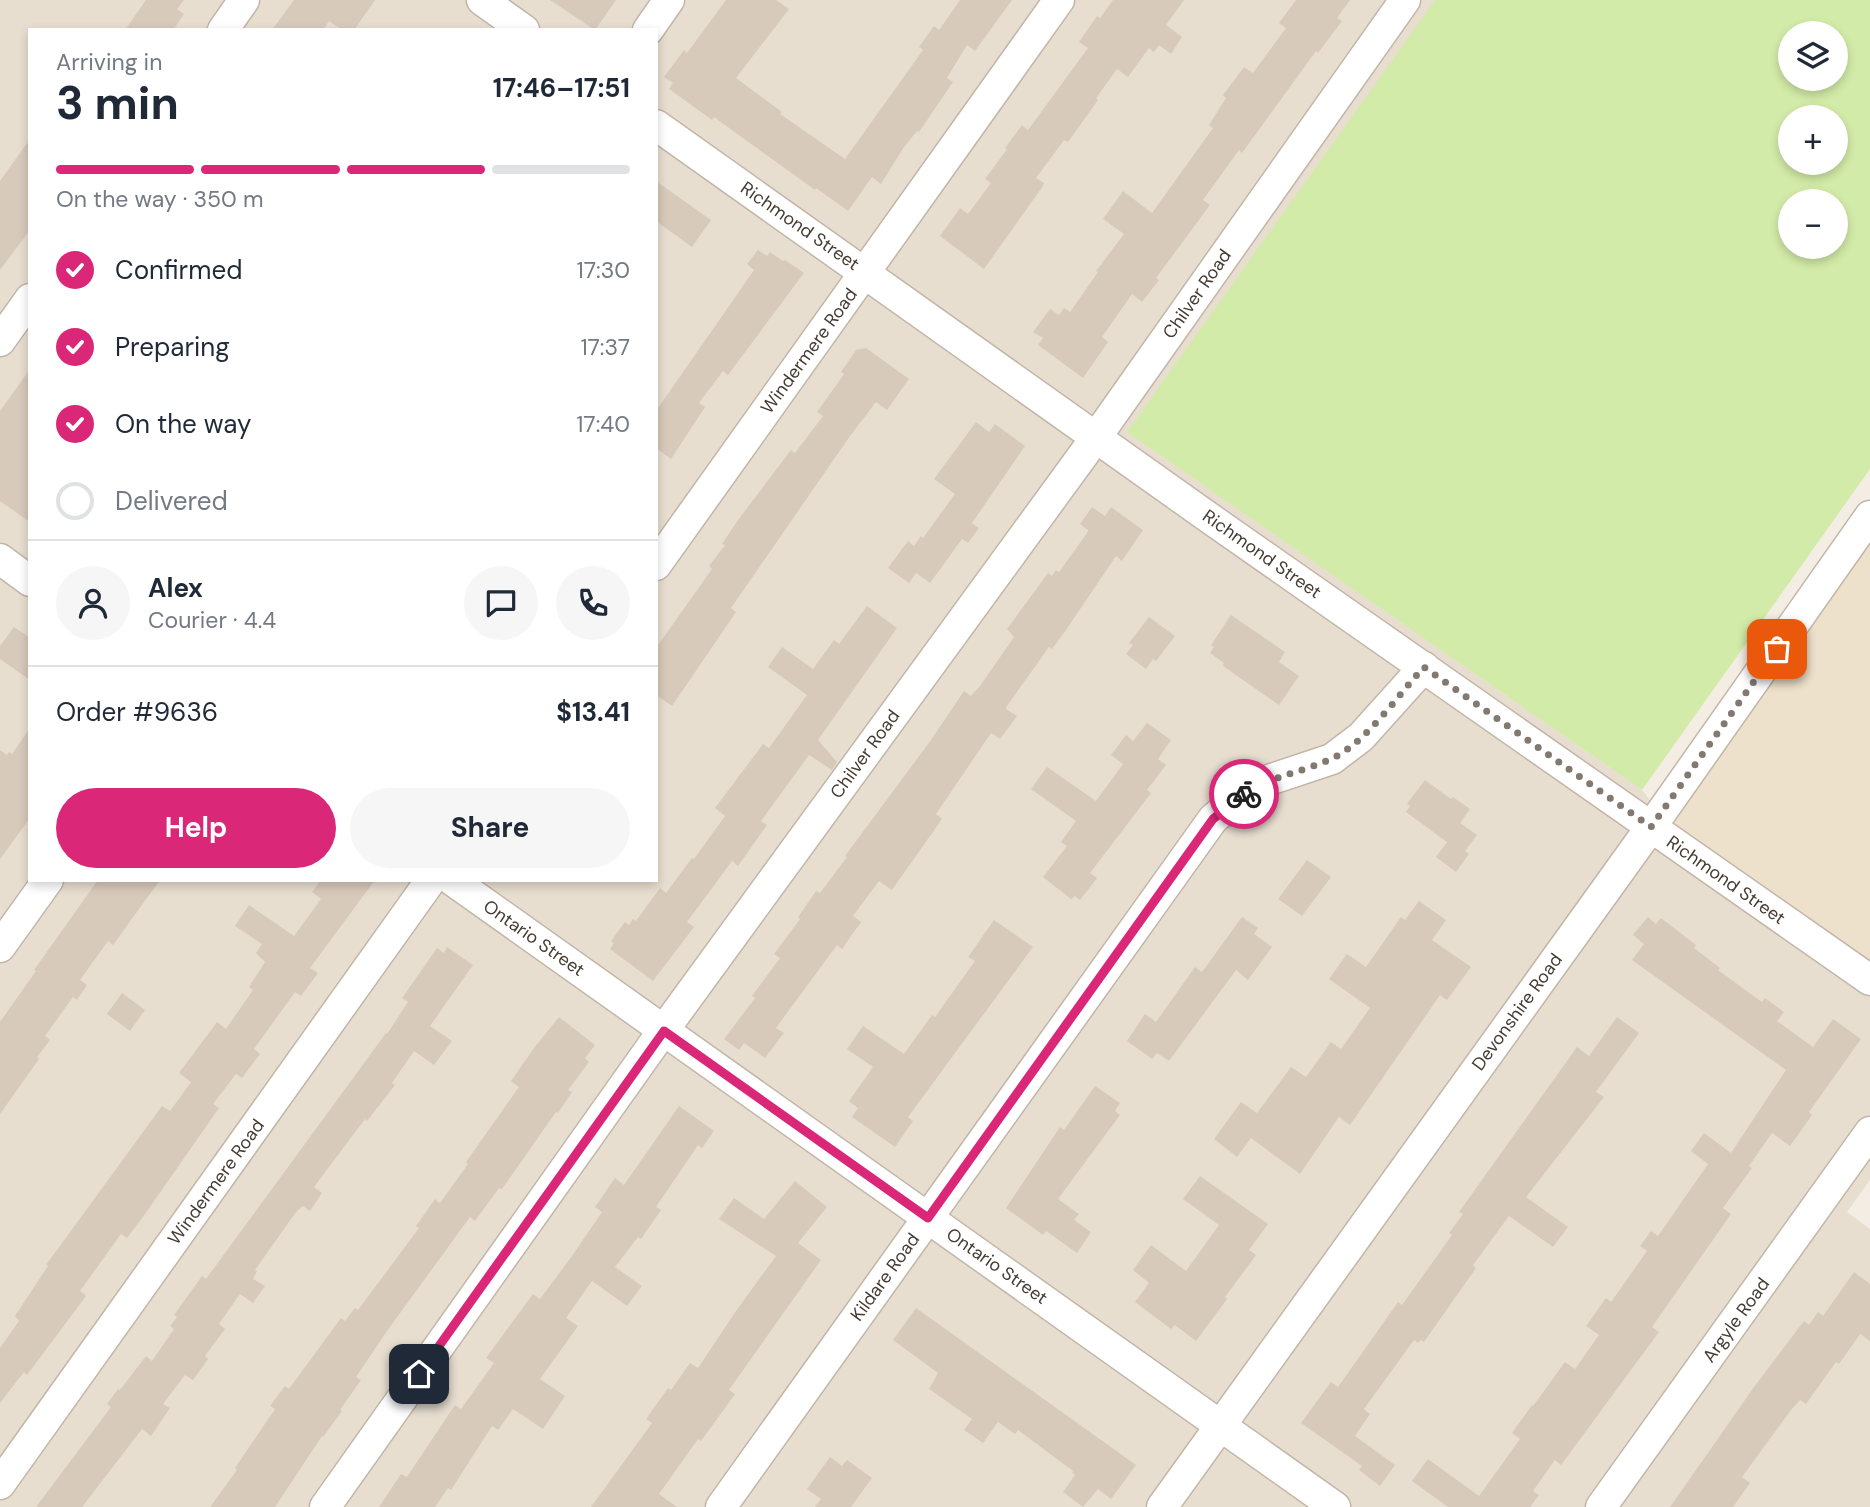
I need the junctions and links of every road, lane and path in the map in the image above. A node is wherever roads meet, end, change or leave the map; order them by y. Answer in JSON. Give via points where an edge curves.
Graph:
{"nodes":[{"id":1,"x":244,"y":0,"type":"edge"},
{"id":2,"x":482,"y":0,"type":"edge"},
{"id":3,"x":669,"y":0,"type":"edge"},
{"id":4,"x":1059,"y":0,"type":"edge"},
{"id":5,"x":1405,"y":0,"type":"edge"},
{"id":6,"x":224,"y":28,"type":"edge"},
{"id":7,"x":521,"y":28,"type":"edge"},
{"id":8,"x":649,"y":28,"type":"edge"},
{"id":9,"x":658,"y":126,"type":"edge"},
{"id":10,"x":865,"y":272,"type":"junction"},
{"id":11,"x":28,"y":302,"type":"edge"},
{"id":12,"x":0,"y":341,"type":"edge"},
{"id":13,"x":1097,"y":436,"type":"junction"},
{"id":14,"x":1870,"y":516,"type":"edge"},
{"id":15,"x":0,"y":559,"type":"edge"},
{"id":16,"x":658,"y":562,"type":"edge"},
{"id":17,"x":28,"y":581,"type":"edge"},
{"id":18,"x":0,"y":582,"type":"edge"},
{"id":19,"x":28,"y":583,"type":"edge"},
{"id":20,"x":1424,"y":667,"type":"junction"},
{"id":21,"x":1651,"y":827,"type":"junction"},
{"id":22,"x":47,"y":882,"type":"edge"},
{"id":23,"x":430,"y":882,"type":"edge"},
{"id":24,"x":455,"y":882,"type":"edge"},
{"id":25,"x":0,"y":947,"type":"edge"},
{"id":26,"x":1870,"y":980,"type":"edge"},
{"id":27,"x":664,"y":1031,"type":"junction"},
{"id":28,"x":1870,"y":1132,"type":"edge"},
{"id":29,"x":928,"y":1218,"type":"junction"},
{"id":30,"x":1221,"y":1426,"type":"junction"},
{"id":31,"x":0,"y":1484,"type":"edge"},
{"id":32,"x":325,"y":1507,"type":"edge"},
{"id":33,"x":721,"y":1507,"type":"edge"},
{"id":34,"x":1162,"y":1507,"type":"edge"},
{"id":35,"x":1335,"y":1507,"type":"edge"},
{"id":36,"x":1601,"y":1507,"type":"edge"}],
"edges":[{"from":1,"to":6,"type":"street"},
{"from":2,"to":7,"type":"street"},
{"from":3,"to":8,"type":"street"},
{"from":4,"to":10,"type":"street","name":"Windermere Road"},
{"from":5,"to":13,"type":"street","name":"Chilver Road"},
{"from":9,"to":10,"type":"street","name":"Richmond Street"},
{"from":10,"to":13,"type":"street","name":"Richmond Street"},
{"from":10,"to":16,"type":"street","name":"Windermere Road"},
{"from":11,"to":12,"type":"street"},
{"from":13,"to":20,"type":"street","name":"Richmond Street"},
{"from":13,"to":27,"type":"street","name":"Chilver Road"},
{"from":14,"to":21,"type":"street","name":"Devonshire Road"},
{"from":15,"to":17,"type":"street"},
{"from":18,"to":19,"type":"street"},
{"from":20,"to":21,"type":"street","name":"Richmond Street"},
{"from":20,"to":29,"type":"street","name":"Kildare Road","via":[[1361,737],[1332,759],[1263,782],[1213,819]]},
{"from":21,"to":26,"type":"street","name":"Richmond Street"},
{"from":21,"to":30,"type":"street","name":"Devonshire Road"},
{"from":22,"to":25,"type":"street"},
{"from":23,"to":31,"type":"street","name":"Windermere Road"},
{"from":24,"to":27,"type":"street","name":"Ontario Street"},
{"from":27,"to":29,"type":"street","name":"Ontario Street"},
{"from":27,"to":32,"type":"street","name":"Chilver Road"},
{"from":28,"to":36,"type":"street","name":"Argyle Road"},
{"from":29,"to":30,"type":"street","name":"Ontario Street"},
{"from":29,"to":33,"type":"street","name":"Kildare Road"},
{"from":30,"to":34,"type":"street","name":"Devonshire Road"},
{"from":30,"to":35,"type":"street","name":"Ontario Street"}]}
